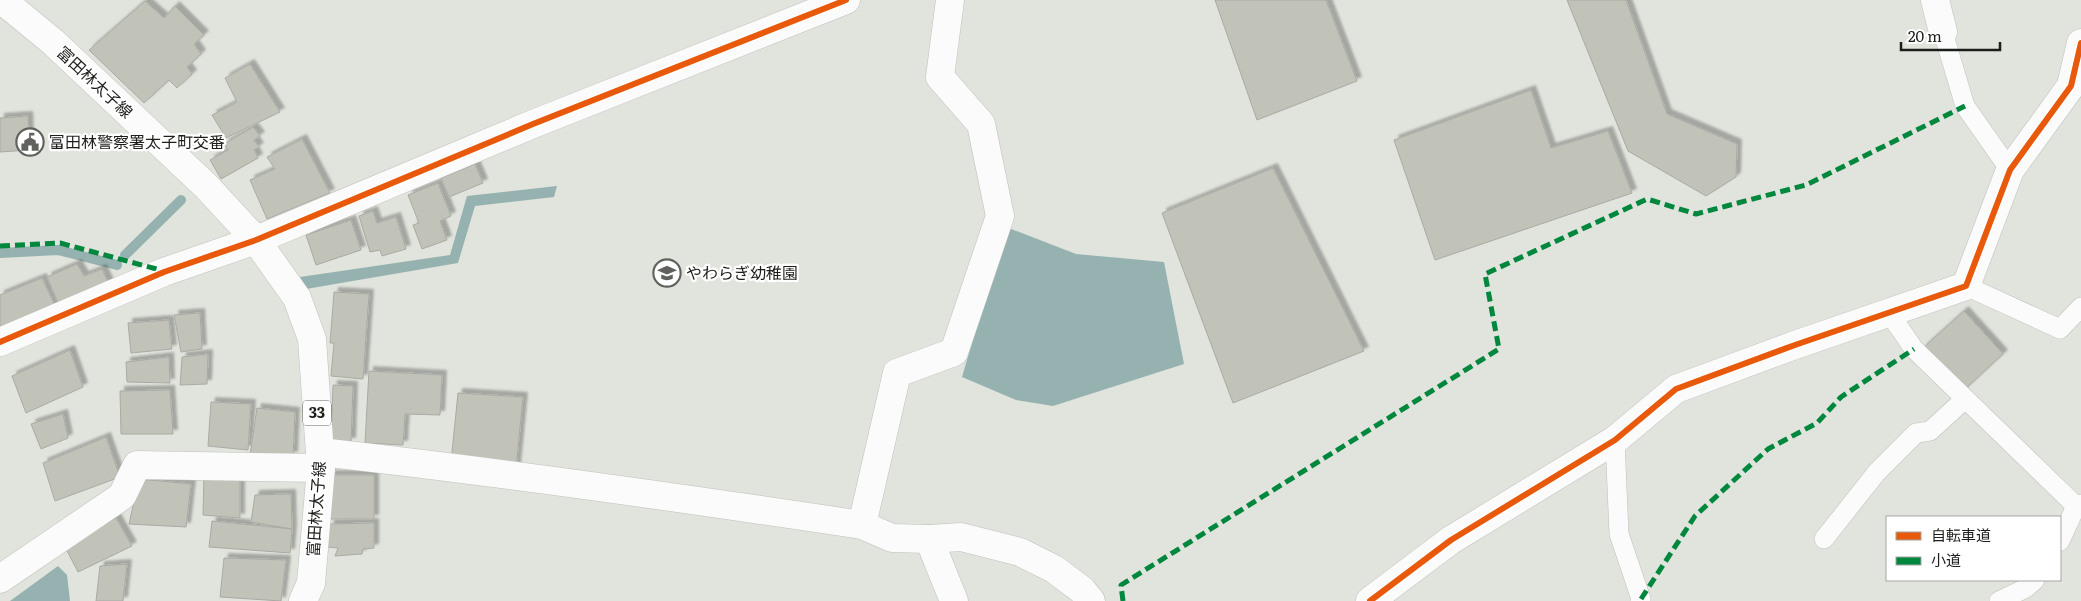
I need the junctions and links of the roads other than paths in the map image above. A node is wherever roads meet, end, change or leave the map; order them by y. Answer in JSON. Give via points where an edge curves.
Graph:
{"nodes":[{"id":1,"x":846,"y":0,"type":"edge"},
{"id":2,"x":950,"y":0,"type":"edge"},
{"id":3,"x":1935,"y":0,"type":"edge"},
{"id":4,"x":2,"y":1,"type":"edge"},
{"id":5,"x":1943,"y":32,"type":"joint"},
{"id":6,"x":2081,"y":43,"type":"edge"},
{"id":7,"x":2010,"y":170,"type":"junction"},
{"id":8,"x":256,"y":240,"type":"junction"},
{"id":9,"x":1966,"y":286,"type":"junction"},
{"id":10,"x":2081,"y":307,"type":"edge"},
{"id":11,"x":1889,"y":313,"type":"junction"},
{"id":12,"x":0,"y":342,"type":"edge"},
{"id":13,"x":1964,"y":399,"type":"junction"},
{"id":14,"x":1615,"y":440,"type":"junction"},
{"id":15,"x":321,"y":460,"type":"junction"},
{"id":16,"x":2078,"y":505,"type":"edge"},
{"id":17,"x":862,"y":525,"type":"junction"},
{"id":18,"x":929,"y":539,"type":"junction"},
{"id":19,"x":1824,"y":539,"type":"dead end"},
{"id":20,"x":2061,"y":539,"type":"edge"},
{"id":21,"x":0,"y":579,"type":"edge"},
{"id":22,"x":2034,"y":581,"type":"edge"},
{"id":23,"x":303,"y":601,"type":"edge"},
{"id":24,"x":954,"y":601,"type":"edge"},
{"id":25,"x":1091,"y":601,"type":"edge"},
{"id":26,"x":1370,"y":601,"type":"edge"},
{"id":27,"x":1640,"y":601,"type":"edge"},
{"id":28,"x":1998,"y":601,"type":"edge"}],
"edges":[{"from":1,"to":8,"type":"street","via":[[533,124]]},
{"from":2,"to":17,"type":"street","via":[[940,77],[981,124],[1000,216],[954,352],[897,373]]},
{"from":3,"to":5,"type":"street"},
{"from":4,"to":8,"type":"street","name":"富田林太子線","number":"33","via":[[53,42],[206,186]]},
{"from":5,"to":7,"type":"lane","via":[[1965,106]]},
{"from":6,"to":7,"type":"street","via":[[2071,86]]},
{"from":7,"to":9,"type":"street"},
{"from":8,"to":12,"type":"street","via":[[164,272]]},
{"from":8,"to":15,"type":"street","name":"富田林太子線","number":"33","via":[[297,298],[312,339]]},
{"from":9,"to":10,"type":"lane","via":[[2060,330]]},
{"from":9,"to":11,"type":"street"},
{"from":11,"to":13,"type":"lane","via":[[1914,349]]},
{"from":11,"to":14,"type":"street","via":[[1676,389]]},
{"from":13,"to":16,"type":"lane"},
{"from":13,"to":19,"type":"lane","via":[[1930,431],[1916,433],[1877,472]]},
{"from":14,"to":26,"type":"street","via":[[1451,540]]},
{"from":14,"to":27,"type":"lane","via":[[1620,534]]},
{"from":15,"to":17,"type":"street","via":[[444,465]]},
{"from":15,"to":21,"type":"street","via":[[136,465],[122,496]]},
{"from":15,"to":23,"type":"street","name":"富田林太子線","number":"33","via":[[311,583]]},
{"from":16,"to":20,"type":"lane"},
{"from":17,"to":18,"type":"street","via":[[892,538]]},
{"from":18,"to":24,"type":"street"},
{"from":18,"to":25,"type":"street","via":[[961,537],[1020,552],[1054,569]]},
{"from":22,"to":28,"type":"lane"}]}
